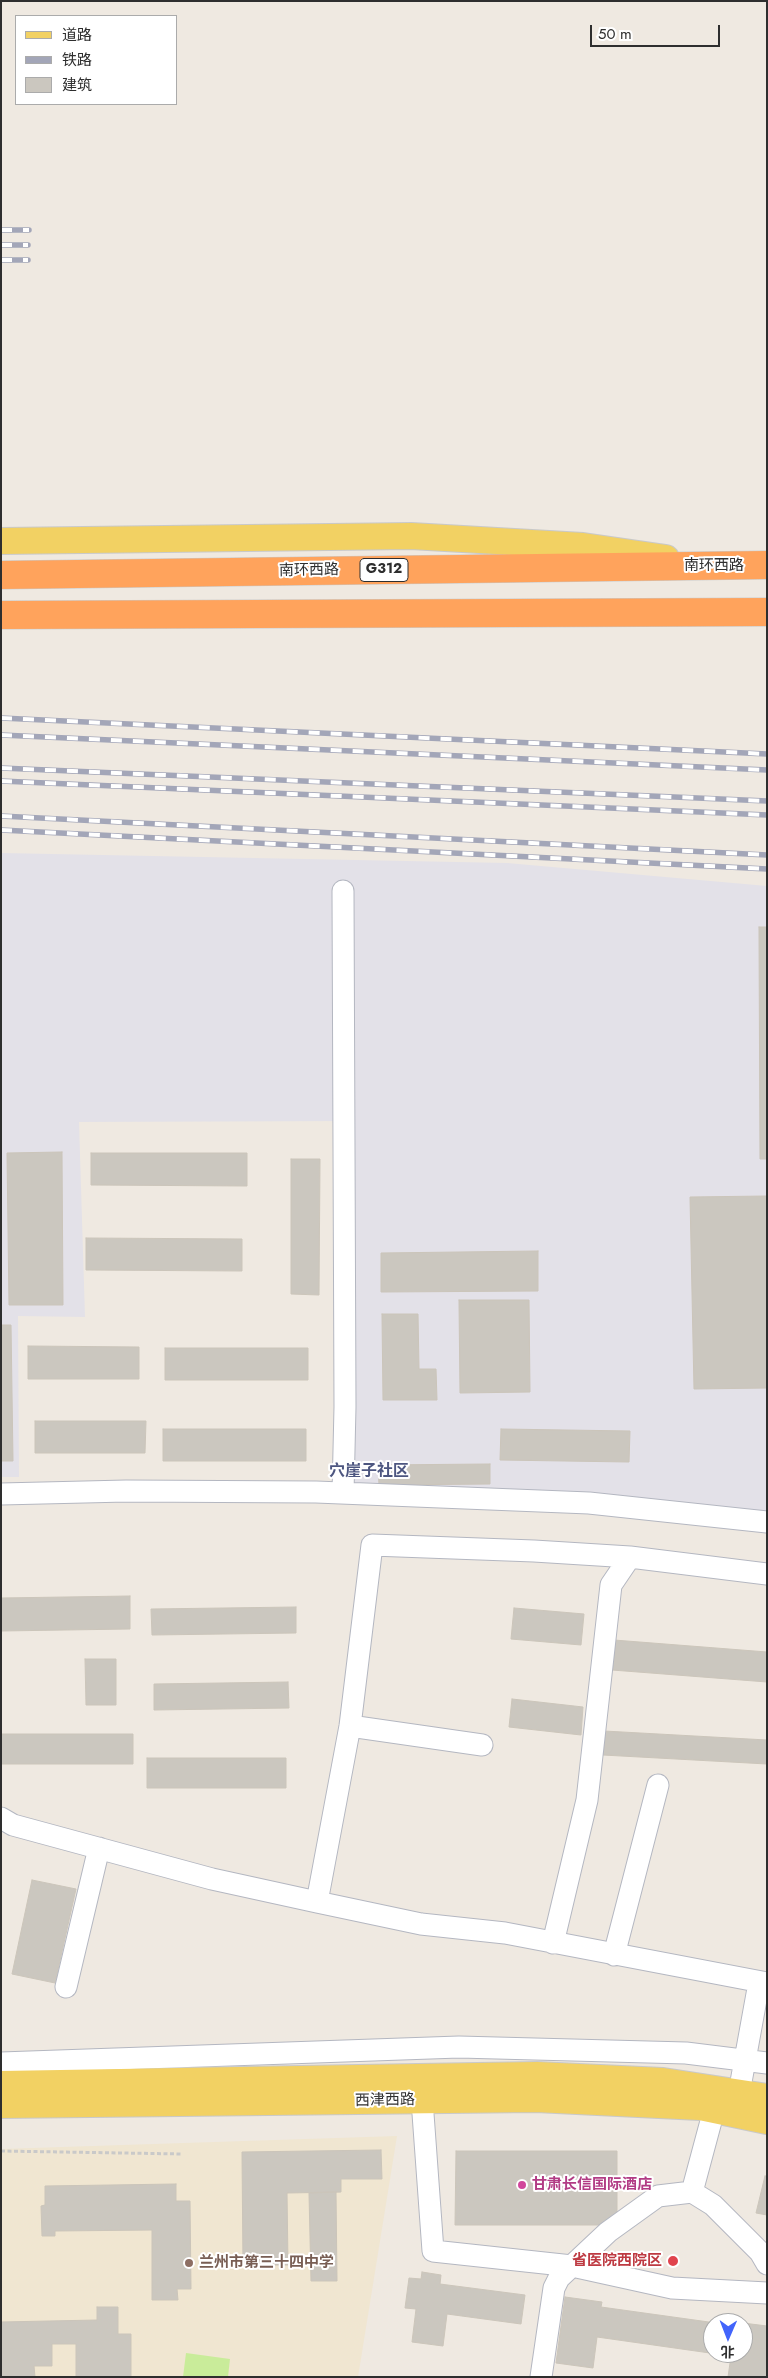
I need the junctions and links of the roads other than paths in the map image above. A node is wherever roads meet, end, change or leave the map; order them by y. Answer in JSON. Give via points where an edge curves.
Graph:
{"nodes":[{"id":1,"x":1,"y":541,"type":"edge"},
{"id":2,"x":767,"y":565,"type":"edge"},
{"id":3,"x":716,"y":566,"type":"junction"},
{"id":4,"x":1,"y":575,"type":"edge"},
{"id":5,"x":767,"y":612,"type":"edge"},
{"id":6,"x":1,"y":615,"type":"edge"},
{"id":7,"x":343,"y":891,"type":"dead end"},
{"id":8,"x":342,"y":1493,"type":"junction"},
{"id":9,"x":1,"y":1494,"type":"edge"},
{"id":10,"x":767,"y":1522,"type":"edge"},
{"id":11,"x":630,"y":1558,"type":"junction"},
{"id":12,"x":767,"y":1574,"type":"edge"},
{"id":13,"x":350,"y":1726,"type":"junction"},
{"id":14,"x":482,"y":1745,"type":"dead end"},
{"id":15,"x":658,"y":1785,"type":"dead end"},
{"id":16,"x":1,"y":1818,"type":"edge"},
{"id":17,"x":99,"y":1848,"type":"junction"},
{"id":18,"x":317,"y":1902,"type":"junction"},
{"id":19,"x":553,"y":1943,"type":"junction"},
{"id":20,"x":614,"y":1955,"type":"junction"},
{"id":21,"x":763,"y":1983,"type":"edge"},
{"id":22,"x":66,"y":1988,"type":"dead end"},
{"id":23,"x":745,"y":2059,"type":"junction"},
{"id":24,"x":767,"y":2063,"type":"edge"},
{"id":25,"x":1,"y":2064,"type":"edge"},
{"id":26,"x":1,"y":2084,"type":"edge"},
{"id":27,"x":739,"y":2093,"type":"junction"},
{"id":28,"x":767,"y":2097,"type":"edge"},
{"id":29,"x":422,"y":2100,"type":"junction"},
{"id":30,"x":1,"y":2105,"type":"edge"},
{"id":31,"x":714,"y":2110,"type":"junction"},
{"id":32,"x":767,"y":2121,"type":"edge"},
{"id":33,"x":692,"y":2192,"type":"junction"},
{"id":34,"x":767,"y":2264,"type":"edge"},
{"id":35,"x":572,"y":2266,"type":"junction"},
{"id":36,"x":767,"y":2293,"type":"edge"},
{"id":37,"x":541,"y":2377,"type":"edge"}],
"edges":[{"from":1,"to":3,"type":"main road","via":[[411,536],[583,546]]},
{"from":2,"to":3,"type":"highway","name":"南环西路","number":"G312"},
{"from":3,"to":4,"type":"highway","name":"南环西路","number":"G312"},
{"from":5,"to":6,"type":"highway"},
{"from":7,"to":8,"type":"street","via":[[345,1408]]},
{"from":8,"to":9,"type":"street"},
{"from":8,"to":10,"type":"street","via":[[589,1503]]},
{"from":11,"to":12,"type":"street"},
{"from":11,"to":13,"type":"street","via":[[534,1551],[372,1546]]},
{"from":11,"to":19,"type":"street","via":[[611,1585],[587,1800]]},
{"from":13,"to":14,"type":"street"},
{"from":13,"to":18,"type":"street"},
{"from":15,"to":20,"type":"street"},
{"from":16,"to":17,"type":"street","via":[[13,1825]]},
{"from":17,"to":18,"type":"street","via":[[212,1879]]},
{"from":17,"to":22,"type":"street"},
{"from":18,"to":19,"type":"street","via":[[421,1924],[505,1933]]},
{"from":19,"to":20,"type":"street"},
{"from":20,"to":21,"type":"street"},
{"from":21,"to":23,"type":"street"},
{"from":23,"to":24,"type":"street"},
{"from":23,"to":25,"type":"street","via":[[686,2053],[459,2047]]},
{"from":23,"to":27,"type":"street"},
{"from":26,"to":27,"type":"main road","name":"西津西路","via":[[537,2075],[663,2080]]},
{"from":27,"to":28,"type":"main road","name":"西津西路"},
{"from":29,"to":30,"type":"main road","name":"西津西路"},
{"from":29,"to":31,"type":"main road","name":"西津西路","via":[[536,2099]]},
{"from":29,"to":35,"type":"street","via":[[432,2251]]},
{"from":31,"to":32,"type":"main road","name":"西津西路"},
{"from":31,"to":33,"type":"street"},
{"from":33,"to":34,"type":"street","via":[[713,2204],[760,2252]]},
{"from":33,"to":35,"type":"street","via":[[658,2196],[608,2232]]},
{"from":35,"to":36,"type":"street","via":[[672,2288]]},
{"from":35,"to":37,"type":"street","via":[[554,2288]]}]}
